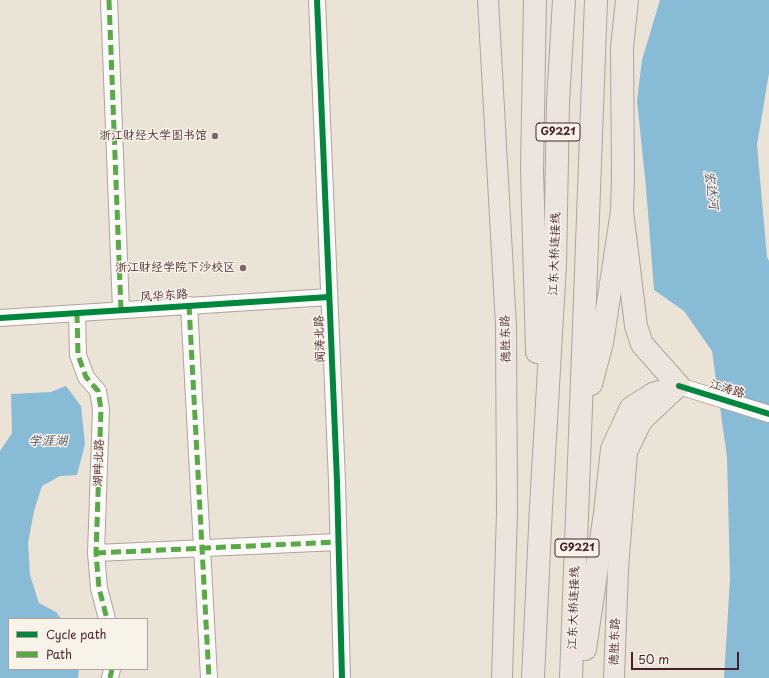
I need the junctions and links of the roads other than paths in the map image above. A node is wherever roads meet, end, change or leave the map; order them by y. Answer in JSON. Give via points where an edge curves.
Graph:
{"nodes":[{"id":1,"x":109,"y":0,"type":"edge"},
{"id":2,"x":317,"y":0,"type":"edge"},
{"id":3,"x":488,"y":0,"type":"edge"},
{"id":4,"x":535,"y":0,"type":"edge"},
{"id":5,"x":564,"y":0,"type":"edge"},
{"id":6,"x":596,"y":0,"type":"edge"},
{"id":7,"x":627,"y":0,"type":"edge"},
{"id":8,"x":622,"y":211,"type":"junction"},
{"id":9,"x":329,"y":297,"type":"junction"},
{"id":10,"x":189,"y":305,"type":"junction"},
{"id":11,"x":121,"y":310,"type":"junction"},
{"id":12,"x":77,"y":312,"type":"junction"},
{"id":13,"x":0,"y":318,"type":"edge"},
{"id":14,"x":679,"y":386,"type":"junction"},
{"id":15,"x":769,"y":414,"type":"edge"},
{"id":16,"x":581,"y":418,"type":"junction"},
{"id":17,"x":541,"y":507,"type":"junction"},
{"id":18,"x":338,"y":542,"type":"junction"},
{"id":19,"x":202,"y":548,"type":"junction"},
{"id":20,"x":96,"y":553,"type":"junction"},
{"id":21,"x":107,"y":618,"type":"edge"},
{"id":22,"x":209,"y":678,"type":"edge"},
{"id":23,"x":342,"y":678,"type":"edge"},
{"id":24,"x":502,"y":678,"type":"edge"},
{"id":25,"x":533,"y":678,"type":"edge"},
{"id":26,"x":571,"y":678,"type":"edge"},
{"id":27,"x":577,"y":678,"type":"edge"},
{"id":28,"x":614,"y":678,"type":"edge"}],
"edges":[{"from":1,"to":11,"type":"street"},
{"from":2,"to":9,"type":"street","name":"闻涛北路"},
{"from":3,"to":24,"type":"main road","name":"德胜东路","via":[[506,326],[508,512]]},
{"from":4,"to":17,"type":"highway","name":"江东大桥连接线","via":[[532,170]]},
{"from":5,"to":17,"type":"highway","name":"江东大桥连接线","number":"G9221","via":[[558,103],[555,265]]},
{"from":6,"to":16,"type":"highway","name":"江东大桥连接线","number":"G9221"},
{"from":7,"to":8,"type":"highway","name":"江东大桥连接线","via":[[622,48]]},
{"from":8,"to":14,"type":"highway","via":[[636,326],[642,344]]},
{"from":8,"to":16,"type":"highway","name":"江东大桥连接线","via":[[602,343]]},
{"from":9,"to":10,"type":"street","name":"风华东路"},
{"from":9,"to":18,"type":"street","name":"闻涛北路"},
{"from":10,"to":11,"type":"street","name":"风华东路"},
{"from":10,"to":19,"type":"street"},
{"from":11,"to":12,"type":"street","name":"风华东路"},
{"from":12,"to":13,"type":"street","name":"风华东路"},
{"from":12,"to":20,"type":"street","name":"湖畔北路","via":[[78,355],[86,376],[98,391],[101,409]]},
{"from":14,"to":15,"type":"street","name":"江涛路"},
{"from":14,"to":27,"type":"highway","via":[[653,394],[632,408],[612,449],[585,650]]},
{"from":14,"to":28,"type":"main road","name":"德胜东路","via":[[642,421],[627,452],[618,569]]},
{"from":16,"to":26,"type":"highway","name":"江东大桥连接线","number":"G9221"},
{"from":17,"to":25,"type":"highway","name":"江东大桥连接线","number":"G9221"},
{"from":18,"to":19,"type":"street"},
{"from":18,"to":23,"type":"street","name":"闻涛北路"},
{"from":19,"to":20,"type":"street"},
{"from":19,"to":22,"type":"street"},
{"from":20,"to":21,"type":"street","name":"湖畔北路","via":[[99,588]]}]}
